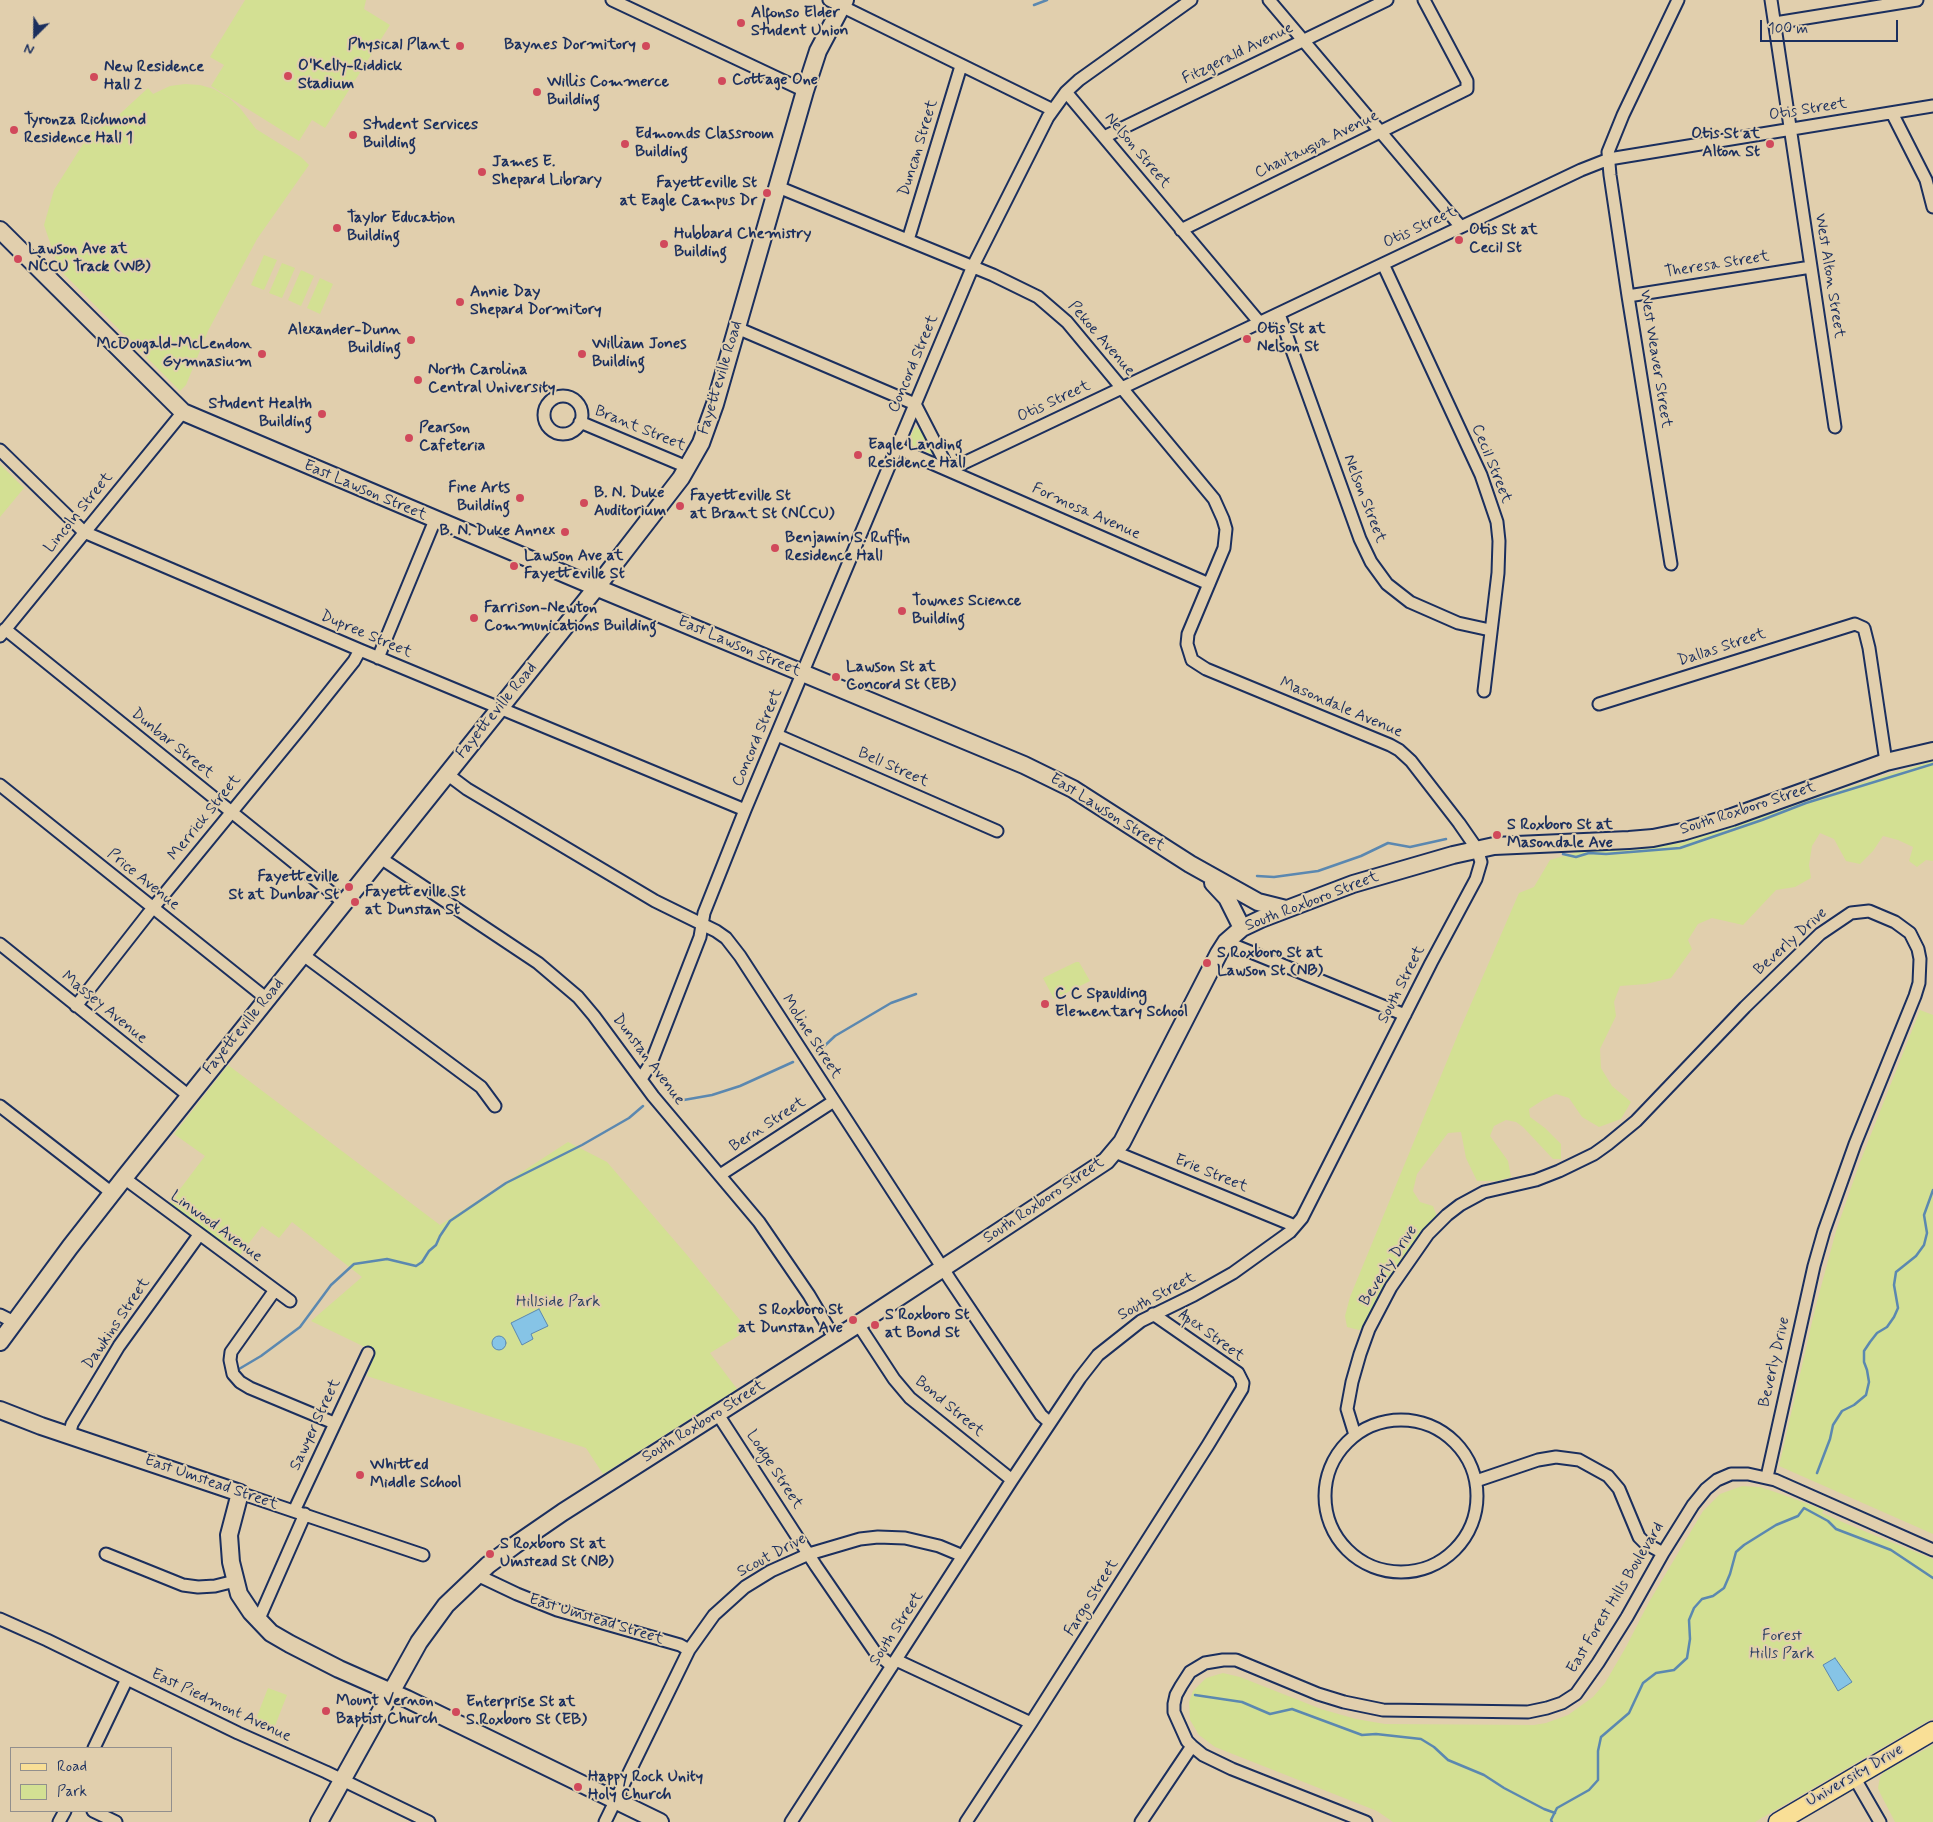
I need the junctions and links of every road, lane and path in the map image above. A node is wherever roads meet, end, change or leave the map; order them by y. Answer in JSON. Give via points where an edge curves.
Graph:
{"nodes":[{"id":1,"x":612,"y":0,"type":"edge"},
{"id":2,"x":1191,"y":0,"type":"edge"},
{"id":3,"x":1269,"y":0,"type":"edge"},
{"id":4,"x":1387,"y":0,"type":"edge"},
{"id":5,"x":1424,"y":0,"type":"edge"},
{"id":6,"x":1678,"y":0,"type":"edge"},
{"id":7,"x":1771,"y":0,"type":"edge"},
{"id":8,"x":1917,"y":0,"type":"edge"},
{"id":9,"x":838,"y":2,"type":"edge"},
{"id":10,"x":1775,"y":23,"type":"junction"},
{"id":11,"x":1304,"y":40,"type":"junction"},
{"id":12,"x":961,"y":66,"type":"junction"},
{"id":13,"x":805,"y":92,"type":"junction"},
{"id":14,"x":1066,"y":92,"type":"junction"},
{"id":15,"x":1933,"y":106,"type":"edge"},
{"id":16,"x":1053,"y":110,"type":"junction"},
{"id":17,"x":1892,"y":113,"type":"junction"},
{"id":18,"x":1791,"y":129,"type":"junction"},
{"id":19,"x":1381,"y":132,"type":"junction"},
{"id":20,"x":1104,"y":137,"type":"junction"},
{"id":21,"x":1609,"y":159,"type":"junction"},
{"id":22,"x":778,"y":187,"type":"junction"},
{"id":23,"x":1933,"y":207,"type":"edge"},
{"id":24,"x":1461,"y":227,"type":"junction"},
{"id":25,"x":0,"y":230,"type":"edge"},
{"id":26,"x":1181,"y":230,"type":"junction"},
{"id":27,"x":908,"y":240,"type":"junction"},
{"id":28,"x":1382,"y":264,"type":"junction"},
{"id":29,"x":973,"y":266,"type":"junction"},
{"id":30,"x":1811,"y":267,"type":"junction"},
{"id":31,"x":1628,"y":296,"type":"junction"},
{"id":32,"x":1279,"y":314,"type":"junction"},
{"id":33,"x":1260,"y":323,"type":"junction"},
{"id":34,"x":737,"y":328,"type":"junction"},
{"id":35,"x":1122,"y":388,"type":"junction"},
{"id":36,"x":915,"y":404,"type":"junction"},
{"id":37,"x":183,"y":412,"type":"junction"},
{"id":38,"x":580,"y":422,"type":"dead end"},
{"id":39,"x":1835,"y":427,"type":"dead end"},
{"id":40,"x":897,"y":448,"type":"junction"},
{"id":41,"x":0,"y":450,"type":"edge"},
{"id":42,"x":687,"y":466,"type":"junction"},
{"id":43,"x":949,"y":470,"type":"junction"},
{"id":44,"x":436,"y":520,"type":"junction"},
{"id":45,"x":84,"y":532,"type":"junction"},
{"id":46,"x":1671,"y":564,"type":"dead end"},
{"id":47,"x":1209,"y":584,"type":"junction"},
{"id":48,"x":596,"y":588,"type":"junction"},
{"id":49,"x":1194,"y":621,"type":"joint"},
{"id":50,"x":1490,"y":630,"type":"junction"},
{"id":51,"x":3,"y":632,"type":"edge"},
{"id":52,"x":360,"y":650,"type":"junction"},
{"id":53,"x":378,"y":658,"type":"junction"},
{"id":54,"x":802,"y":674,"type":"junction"},
{"id":55,"x":1484,"y":691,"type":"dead end"},
{"id":56,"x":1599,"y":704,"type":"dead end"},
{"id":57,"x":500,"y":708,"type":"junction"},
{"id":58,"x":777,"y":735,"type":"junction"},
{"id":59,"x":1933,"y":751,"type":"edge"},
{"id":60,"x":1886,"y":762,"type":"junction"},
{"id":61,"x":447,"y":774,"type":"junction"},
{"id":62,"x":0,"y":785,"type":"edge"},
{"id":63,"x":745,"y":810,"type":"junction"},
{"id":64,"x":231,"y":812,"type":"junction"},
{"id":65,"x":997,"y":831,"type":"dead end"},
{"id":66,"x":1477,"y":849,"type":"junction"},
{"id":67,"x":380,"y":857,"type":"junction"},
{"id":68,"x":1190,"y":864,"type":"junction"},
{"id":69,"x":1235,"y":889,"type":"junction"},
{"id":70,"x":343,"y":902,"type":"junction"},
{"id":71,"x":153,"y":908,"type":"junction"},
{"id":72,"x":1286,"y":909,"type":"junction"},
{"id":73,"x":702,"y":924,"type":"junction"},
{"id":74,"x":1247,"y":926,"type":"junction"},
{"id":75,"x":1226,"y":942,"type":"junction"},
{"id":76,"x":0,"y":944,"type":"edge"},
{"id":77,"x":302,"y":954,"type":"junction"},
{"id":78,"x":267,"y":999,"type":"junction"},
{"id":79,"x":76,"y":1006,"type":"junction"},
{"id":80,"x":1405,"y":1015,"type":"junction"},
{"id":81,"x":641,"y":1079,"type":"junction"},
{"id":82,"x":189,"y":1096,"type":"junction"},
{"id":83,"x":834,"y":1101,"type":"junction"},
{"id":84,"x":0,"y":1106,"type":"edge"},
{"id":85,"x":495,"y":1106,"type":"dead end"},
{"id":86,"x":1115,"y":1152,"type":"junction"},
{"id":87,"x":720,"y":1175,"type":"junction"},
{"id":88,"x":124,"y":1178,"type":"junction"},
{"id":89,"x":112,"y":1193,"type":"junction"},
{"id":90,"x":1295,"y":1226,"type":"junction"},
{"id":91,"x":199,"y":1235,"type":"junction"},
{"id":92,"x":943,"y":1268,"type":"junction"},
{"id":93,"x":275,"y":1290,"type":"junction"},
{"id":94,"x":290,"y":1301,"type":"dead end"},
{"id":95,"x":1153,"y":1314,"type":"junction"},
{"id":96,"x":7,"y":1318,"type":"edge"},
{"id":97,"x":858,"y":1324,"type":"junction"},
{"id":98,"x":835,"y":1338,"type":"junction"},
{"id":99,"x":0,"y":1342,"type":"edge"},
{"id":100,"x":368,"y":1352,"type":"dead end"},
{"id":101,"x":1242,"y":1389,"type":"joint"},
{"id":102,"x":0,"y":1410,"type":"edge"},
{"id":103,"x":717,"y":1413,"type":"junction"},
{"id":104,"x":334,"y":1423,"type":"junction"},
{"id":105,"x":1050,"y":1423,"type":"junction"},
{"id":106,"x":69,"y":1435,"type":"junction"},
{"id":107,"x":1355,"y":1435,"type":"junction"},
{"id":108,"x":1767,"y":1477,"type":"junction"},
{"id":109,"x":1012,"y":1480,"type":"junction"},
{"id":110,"x":1476,"y":1481,"type":"junction"},
{"id":111,"x":240,"y":1493,"type":"junction"},
{"id":112,"x":299,"y":1513,"type":"junction"},
{"id":113,"x":1933,"y":1550,"type":"edge"},
{"id":114,"x":1663,"y":1553,"type":"junction"},
{"id":115,"x":106,"y":1554,"type":"dead end"},
{"id":116,"x":809,"y":1554,"type":"junction"},
{"id":117,"x":423,"y":1555,"type":"dead end"},
{"id":118,"x":963,"y":1556,"type":"junction"},
{"id":119,"x":477,"y":1575,"type":"junction"},
{"id":120,"x":235,"y":1581,"type":"junction"},
{"id":121,"x":0,"y":1619,"type":"edge"},
{"id":122,"x":258,"y":1621,"type":"junction"},
{"id":123,"x":689,"y":1650,"type":"junction"},
{"id":124,"x":894,"y":1663,"type":"junction"},
{"id":125,"x":127,"y":1680,"type":"junction"},
{"id":126,"x":390,"y":1692,"type":"junction"},
{"id":127,"x":1031,"y":1723,"type":"junction"},
{"id":128,"x":1933,"y":1731,"type":"edge"},
{"id":129,"x":1192,"y":1746,"type":"junction"},
{"id":130,"x":94,"y":1747,"type":"edge"},
{"id":131,"x":1854,"y":1777,"type":"junction"},
{"id":132,"x":342,"y":1780,"type":"junction"},
{"id":133,"x":615,"y":1800,"type":"junction"},
{"id":134,"x":95,"y":1812,"type":"edge"},
{"id":135,"x":116,"y":1822,"type":"edge"},
{"id":136,"x":319,"y":1822,"type":"edge"},
{"id":137,"x":429,"y":1822,"type":"edge"},
{"id":138,"x":605,"y":1822,"type":"edge"},
{"id":139,"x":660,"y":1822,"type":"edge"},
{"id":140,"x":791,"y":1822,"type":"edge"},
{"id":141,"x":966,"y":1822,"type":"edge"},
{"id":142,"x":1141,"y":1822,"type":"edge"},
{"id":143,"x":1366,"y":1822,"type":"edge"},
{"id":144,"x":1778,"y":1822,"type":"edge"},
{"id":145,"x":1880,"y":1822,"type":"edge"}],
"edges":[{"from":1,"to":13,"type":"street"},
{"from":2,"to":14,"type":"street","name":"Concord Street","via":[[1078,80]]},
{"from":3,"to":11,"type":"street"},
{"from":4,"to":11,"type":"street","name":"Fitzgerald Avenue"},
{"from":5,"to":19,"type":"street","name":"Chautauqua Avenue","via":[[1467,81],[1467,89]]},
{"from":6,"to":21,"type":"street","name":"West Weaver Street","via":[[1609,146]]},
{"from":7,"to":10,"type":"street","name":"West Alton Street"},
{"from":8,"to":10,"type":"street"},
{"from":9,"to":12,"type":"street"},
{"from":9,"to":13,"type":"street","name":"Fayetteville Road"},
{"from":10,"to":18,"type":"street","name":"West Alton Street"},
{"from":11,"to":19,"type":"street"},
{"from":11,"to":20,"type":"street","name":"Fitzgerald Avenue"},
{"from":12,"to":16,"type":"street"},
{"from":12,"to":27,"type":"street","name":"Duncan Street"},
{"from":13,"to":22,"type":"street","name":"Fayetteville Road"},
{"from":14,"to":16,"type":"street","name":"Concord Street"},
{"from":14,"to":20,"type":"street","name":"Nelson Street"},
{"from":15,"to":17,"type":"street","name":"Otis Street"},
{"from":16,"to":29,"type":"street","name":"Concord Street"},
{"from":17,"to":18,"type":"street","name":"Otis Street"},
{"from":17,"to":23,"type":"street","via":[[1926,180]]},
{"from":18,"to":21,"type":"street","name":"Otis Street"},
{"from":18,"to":30,"type":"street","name":"West Alton Street"},
{"from":19,"to":24,"type":"street"},
{"from":19,"to":26,"type":"street","name":"Chautauqua Avenue"},
{"from":20,"to":26,"type":"street","name":"Nelson Street"},
{"from":21,"to":24,"type":"street","name":"Otis Street"},
{"from":21,"to":31,"type":"street","name":"West Weaver Street"},
{"from":22,"to":27,"type":"street","name":"Pekoe Avenue"},
{"from":22,"to":34,"type":"street","name":"Fayetteville Road"},
{"from":24,"to":28,"type":"street","name":"Otis Street"},
{"from":25,"to":37,"type":"street","name":"East Lawson Street"},
{"from":26,"to":33,"type":"street","name":"Nelson Street"},
{"from":27,"to":29,"type":"street","name":"Pekoe Avenue"},
{"from":28,"to":32,"type":"street","name":"Otis Street"},
{"from":28,"to":50,"type":"street","name":"Cecil Street","via":[[1492,503],[1499,541]]},
{"from":29,"to":35,"type":"street","name":"Pekoe Avenue","via":[[1038,297],[1053,309],[1082,338]]},
{"from":29,"to":36,"type":"street","name":"Concord Street"},
{"from":30,"to":31,"type":"street","name":"Theresa Street"},
{"from":30,"to":39,"type":"street","name":"West Alton Street"},
{"from":31,"to":46,"type":"street","name":"West Weaver Street"},
{"from":32,"to":33,"type":"street","name":"Otis Street"},
{"from":32,"to":50,"type":"street","name":"Nelson Street","via":[[1371,562],[1387,584],[1410,602],[1458,623]]},
{"from":33,"to":35,"type":"street","name":"Otis Street"},
{"from":34,"to":36,"type":"street"},
{"from":34,"to":42,"type":"street","name":"Fayetteville Road","via":[[701,443]]},
{"from":35,"to":43,"type":"street","name":"Otis Street"},
{"from":35,"to":47,"type":"street","name":"Pekoe Avenue","via":[[1220,510],[1226,538]]},
{"from":36,"to":40,"type":"street","name":"Concord Street"},
{"from":36,"to":43,"type":"street"},
{"from":37,"to":44,"type":"street","name":"East Lawson Street"},
{"from":37,"to":45,"type":"street","name":"Lincoln Street"},
{"from":38,"to":42,"type":"street","name":"Brant Street"},
{"from":40,"to":43,"type":"street","name":"Formosa Avenue"},
{"from":40,"to":54,"type":"street","name":"Concord Street"},
{"from":41,"to":45,"type":"street","name":"Dupree Street"},
{"from":42,"to":48,"type":"street","name":"Fayetteville Road","via":[[673,490]]},
{"from":43,"to":47,"type":"street","name":"Formosa Avenue"},
{"from":44,"to":48,"type":"street","name":"East Lawson Street"},
{"from":44,"to":53,"type":"street"},
{"from":45,"to":51,"type":"street","name":"Lincoln Street"},
{"from":45,"to":52,"type":"street","name":"Dupree Street"},
{"from":47,"to":49,"type":"street","name":"Pekoe Avenue"},
{"from":48,"to":54,"type":"street","name":"East Lawson Street"},
{"from":48,"to":57,"type":"street","name":"Fayetteville Road"},
{"from":49,"to":66,"type":"street","name":"Masondale Avenue","via":[[1187,644],[1192,660],[1399,750],[1411,761]]},
{"from":50,"to":55,"type":"street","name":"Cecil Street"},
{"from":51,"to":64,"type":"street","name":"Dunbar Street"},
{"from":52,"to":53,"type":"street","name":"Dupree Street"},
{"from":52,"to":64,"type":"street","name":"Merrick Street"},
{"from":53,"to":57,"type":"street","name":"Dupree Street"},
{"from":54,"to":58,"type":"street","name":"Concord Street"},
{"from":54,"to":68,"type":"street","name":"East Lawson Street","via":[[1050,776]]},
{"from":56,"to":60,"type":"street","name":"Dallas Street","via":[[1855,624],[1864,628],[1869,648]]},
{"from":57,"to":61,"type":"street","name":"Fayetteville Road"},
{"from":57,"to":63,"type":"street","name":"Dupree Street"},
{"from":58,"to":63,"type":"street","name":"Concord Street"},
{"from":58,"to":65,"type":"street","name":"Bell Street"},
{"from":59,"to":60,"type":"street","name":"South Roxboro Street"},
{"from":60,"to":66,"type":"street","name":"South Roxboro Street","via":[[1732,817],[1654,838],[1514,844]]},
{"from":61,"to":67,"type":"street","name":"Fayetteville Road"},
{"from":61,"to":73,"type":"street","name":"Moline Street","via":[[466,789],[655,901]]},
{"from":62,"to":71,"type":"street","name":"Price Avenue"},
{"from":63,"to":73,"type":"street","name":"Concord Street"},
{"from":64,"to":70,"type":"street","name":"Dunbar Street"},
{"from":64,"to":71,"type":"street","name":"Merrick Street"},
{"from":66,"to":72,"type":"street","name":"South Roxboro Street","via":[[1353,884]]},
{"from":66,"to":80,"type":"street","name":"South Street","via":[[1480,862],[1476,879]]},
{"from":67,"to":70,"type":"street","name":"Fayetteville Road"},
{"from":67,"to":81,"type":"street","name":"Dunstan Avenue","via":[[555,976],[594,1016]]},
{"from":68,"to":69,"type":"street","name":"East Lawson Street"},
{"from":68,"to":74,"type":"street","name":"East Lawson Street","via":[[1225,895]]},
{"from":69,"to":72,"type":"street","name":"East Lawson Street","via":[[1258,902]]},
{"from":69,"to":74,"type":"street"},
{"from":70,"to":77,"type":"street","name":"Fayetteville Road"},
{"from":71,"to":78,"type":"street","name":"Price Avenue"},
{"from":71,"to":79,"type":"street","name":"Merrick Street"},
{"from":72,"to":74,"type":"street","name":"South Roxboro Street"},
{"from":73,"to":81,"type":"street","name":"Concord Street","via":[[700,937],[651,1063]]},
{"from":73,"to":83,"type":"street","name":"Moline Street","via":[[733,946]]},
{"from":74,"to":75,"type":"street","name":"South Roxboro Street"},
{"from":75,"to":80,"type":"street"},
{"from":75,"to":86,"type":"street","name":"South Roxboro Street"},
{"from":76,"to":79,"type":"street","name":"Massey Avenue"},
{"from":77,"to":78,"type":"street","name":"Fayetteville Road"},
{"from":77,"to":85,"type":"street","via":[[481,1087]]},
{"from":78,"to":82,"type":"street","name":"Fayetteville Road"},
{"from":79,"to":82,"type":"street","name":"Massey Avenue"},
{"from":80,"to":90,"type":"street","name":"South Street","via":[[1310,1204]]},
{"from":81,"to":87,"type":"street","name":"Dunstan Avenue"},
{"from":82,"to":88,"type":"street","name":"Fayetteville Road"},
{"from":83,"to":87,"type":"street","name":"Bern Street"},
{"from":83,"to":92,"type":"street","name":"Moline Street"},
{"from":84,"to":89,"type":"street"},
{"from":86,"to":90,"type":"street","name":"Erie Street"},
{"from":86,"to":92,"type":"street","name":"South Roxboro Street","via":[[1095,1169]]},
{"from":87,"to":98,"type":"street","name":"Dunstan Avenue","via":[[775,1245]]},
{"from":88,"to":89,"type":"street","name":"Fayetteville Road"},
{"from":88,"to":91,"type":"street","name":"Linwood Avenue"},
{"from":89,"to":96,"type":"street","name":"Fayetteville Road","via":[[70,1247]]},
{"from":90,"to":95,"type":"street","name":"South Street","via":[[1221,1281]]},
{"from":91,"to":93,"type":"street","name":"Linwood Avenue"},
{"from":91,"to":106,"type":"street","name":"Dawkins Street","via":[[119,1346],[72,1424]]},
{"from":92,"to":97,"type":"street","name":"South Roxboro Street"},
{"from":92,"to":105,"type":"street","name":"Moline Street"},
{"from":93,"to":94,"type":"street","name":"Linwood Avenue"},
{"from":93,"to":104,"type":"street","via":[[231,1352],[231,1369],[235,1377],[250,1388]]},
{"from":95,"to":101,"type":"street","name":"Apex Street","via":[[1238,1373],[1243,1382]]},
{"from":95,"to":105,"type":"street","name":"South Street","via":[[1132,1326],[1098,1355]]},
{"from":96,"to":99,"type":"street","name":"Fayetteville Road"},
{"from":97,"to":98,"type":"street","name":"South Roxboro Street"},
{"from":97,"to":109,"type":"street","name":"Bond Street","via":[[910,1398]]},
{"from":98,"to":103,"type":"street","name":"South Roxboro Street"},
{"from":100,"to":104,"type":"street","name":"Sawyer Street"},
{"from":101,"to":127,"type":"street","name":"Fargo Street"},
{"from":102,"to":106,"type":"street","name":"East Umstead Street"},
{"from":103,"to":116,"type":"street","name":"Lodge Street"},
{"from":103,"to":119,"type":"street","name":"South Roxboro Street","via":[[514,1544]]},
{"from":104,"to":112,"type":"street","name":"Sawyer Street"},
{"from":105,"to":109,"type":"street","name":"South Street"},
{"from":106,"to":111,"type":"street","name":"East Umstead Street"},
{"from":107,"to":108,"type":"street","name":"Beverly Drive","via":[[1348,1409],[1360,1354],[1372,1322],[1391,1287],[1428,1234],[1460,1205],[1484,1192],[1560,1171],[1608,1144],[1636,1121],[1820,934],[1852,913],[1869,911],[1895,922],[1910,934],[1920,959],[1919,983],[1824,1231]]},
{"from":107,"to":110,"type":"street","via":[[1386,1421],[1404,1420],[1429,1425],[1457,1444]]},
{"from":107,"to":110,"type":"street","via":[[1340,1450],[1329,1469],[1324,1489],[1326,1511],[1333,1532],[1347,1550],[1376,1568],[1398,1573],[1416,1571],[1452,1554],[1466,1536],[1475,1515]]},
{"from":108,"to":113,"type":"street","name":"East Forest Hills Boulevard"},
{"from":108,"to":114,"type":"street","name":"East Forest Hills Boulevard","via":[[1739,1473],[1717,1480],[1693,1504]]},
{"from":109,"to":118,"type":"street","name":"South Street"},
{"from":110,"to":114,"type":"street","via":[[1538,1460],[1556,1457],[1580,1460],[1608,1476],[1619,1490],[1639,1537]]},
{"from":111,"to":112,"type":"street","name":"East Umstead Street"},
{"from":111,"to":120,"type":"street","via":[[232,1518],[229,1544]]},
{"from":112,"to":117,"type":"street","name":"East Umstead Street"},
{"from":112,"to":122,"type":"street","name":"Sawyer Street"},
{"from":114,"to":129,"type":"street","name":"East Forest Hills Boulevard","via":[[1598,1663],[1576,1694],[1562,1703],[1528,1712],[1383,1710],[1318,1694],[1236,1660],[1223,1660],[1205,1663],[1190,1672],[1176,1695],[1174,1712]]},
{"from":115,"to":120,"type":"street","via":[[183,1585],[215,1586]]},
{"from":116,"to":118,"type":"street","name":"Scout Drive","via":[[847,1542],[878,1537],[919,1541]]},
{"from":116,"to":123,"type":"street","name":"Scout Drive","via":[[757,1579],[732,1597],[714,1615]]},
{"from":116,"to":124,"type":"street","name":"Lodge Street","via":[[875,1652]]},
{"from":118,"to":124,"type":"street","name":"South Street"},
{"from":119,"to":123,"type":"street","name":"East Umstead Street","via":[[557,1610]]},
{"from":119,"to":126,"type":"street","name":"South Roxboro Street","via":[[432,1622]]},
{"from":120,"to":122,"type":"street","via":[[239,1594]]},
{"from":121,"to":125,"type":"street","name":"East Piedmont Avenue"},
{"from":122,"to":126,"type":"street","via":[[290,1644]]},
{"from":123,"to":133,"type":"street","name":"Scout Drive"},
{"from":124,"to":127,"type":"street","name":"Lodge Street"},
{"from":124,"to":140,"type":"street","name":"South Street"},
{"from":125,"to":130,"type":"street"},
{"from":125,"to":132,"type":"street","name":"East Piedmont Avenue"},
{"from":126,"to":132,"type":"street","name":"South Roxboro Street"},
{"from":126,"to":133,"type":"street"},
{"from":127,"to":141,"type":"street","name":"Fargo Street"},
{"from":128,"to":131,"type":"main road","name":"University Drive"},
{"from":129,"to":142,"type":"street"},
{"from":129,"to":143,"type":"street","name":"East Forest Hills Boulevard","via":[[1232,1769]]},
{"from":131,"to":144,"type":"main road","name":"University Drive"},
{"from":131,"to":145,"type":"street"},
{"from":132,"to":136,"type":"street","name":"South Roxboro Street"},
{"from":132,"to":137,"type":"street","name":"East Piedmont Avenue"},
{"from":133,"to":138,"type":"street","name":"Scout Drive"},
{"from":133,"to":139,"type":"street"},
{"from":134,"to":135,"type":"street"}]}
